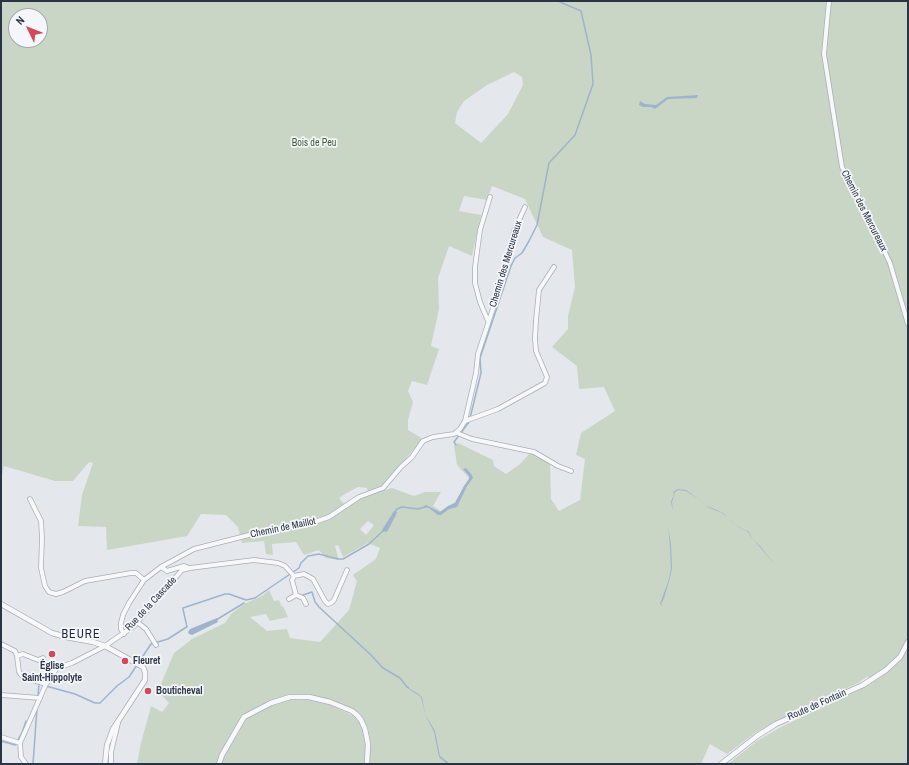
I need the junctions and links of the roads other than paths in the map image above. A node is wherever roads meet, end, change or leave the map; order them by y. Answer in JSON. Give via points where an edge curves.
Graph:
{"nodes":[{"id":1,"x":829,"y":1,"type":"edge"},
{"id":2,"x":490,"y":197,"type":"dead end"},
{"id":3,"x":525,"y":207,"type":"dead end"},
{"id":4,"x":554,"y":267,"type":"dead end"},
{"id":5,"x":488,"y":321,"type":"junction"},
{"id":6,"x":908,"y":324,"type":"edge"},
{"id":7,"x":468,"y":420,"type":"junction"},
{"id":8,"x":459,"y":434,"type":"junction"},
{"id":9,"x":571,"y":471,"type":"dead end"},
{"id":10,"x":30,"y":499,"type":"dead end"},
{"id":11,"x":161,"y":567,"type":"junction"},
{"id":12,"x":190,"y":568,"type":"junction"},
{"id":13,"x":347,"y":570,"type":"dead end"},
{"id":14,"x":292,"y":574,"type":"junction"},
{"id":15,"x":144,"y":580,"type":"junction"},
{"id":16,"x":296,"y":595,"type":"junction"},
{"id":17,"x":289,"y":598,"type":"dead end"},
{"id":18,"x":1,"y":604,"type":"edge"},
{"id":19,"x":306,"y":604,"type":"dead end"},
{"id":20,"x":137,"y":622,"type":"junction"},
{"id":21,"x":124,"y":634,"type":"junction"},
{"id":22,"x":908,"y":642,"type":"edge"},
{"id":23,"x":155,"y":643,"type":"dead end"},
{"id":24,"x":1,"y":644,"type":"edge"},
{"id":25,"x":105,"y":646,"type":"junction"},
{"id":26,"x":17,"y":656,"type":"junction"},
{"id":27,"x":42,"y":658,"type":"dead end"},
{"id":28,"x":45,"y":685,"type":"junction"},
{"id":29,"x":1,"y":695,"type":"edge"},
{"id":30,"x":38,"y":698,"type":"junction"},
{"id":31,"x":119,"y":718,"type":"junction"},
{"id":32,"x":1,"y":737,"type":"edge"},
{"id":33,"x":18,"y":743,"type":"junction"},
{"id":34,"x":24,"y":763,"type":"edge"},
{"id":35,"x":105,"y":764,"type":"edge"},
{"id":36,"x":111,"y":764,"type":"edge"},
{"id":37,"x":219,"y":764,"type":"edge"},
{"id":38,"x":367,"y":764,"type":"edge"},
{"id":39,"x":721,"y":764,"type":"edge"}],
"edges":[{"from":1,"to":6,"type":"street","name":"Chemin des Mercureaux","via":[[824,54],[842,167],[890,263]]},
{"from":2,"to":5,"type":"street","via":[[480,230],[475,267],[475,282]]},
{"from":3,"to":5,"type":"street","name":"Chemin des Mercureaux","via":[[514,232],[508,263]]},
{"from":4,"to":7,"type":"street","via":[[539,290],[536,320],[536,351],[547,377],[545,382],[498,409]]},
{"from":5,"to":7,"type":"street","via":[[478,354]]},
{"from":7,"to":8,"type":"street"},
{"from":8,"to":9,"type":"street","via":[[534,452]]},
{"from":8,"to":11,"type":"street","name":"Chemin de Maillot","via":[[433,437],[423,441],[383,488],[359,497],[329,517],[194,549]]},
{"from":10,"to":15,"type":"street","via":[[41,521],[41,568],[49,592],[56,594],[85,581],[131,573]]},
{"from":11,"to":12,"type":"street","via":[[167,570],[184,566]]},
{"from":11,"to":15,"type":"street","name":"Chemin de Maillot"},
{"from":12,"to":14,"type":"street","name":"Rue de la Cascade","via":[[254,560],[278,563]]},
{"from":12,"to":20,"type":"street","name":"Rue de la Cascade","via":[[182,570]]},
{"from":13,"to":14,"type":"street","name":"Rue de la Cascade","via":[[331,604],[325,601],[313,579],[307,574]]},
{"from":14,"to":16,"type":"street"},
{"from":15,"to":21,"type":"street","name":"Chemin de Maillot","via":[[123,615],[121,630]]},
{"from":16,"to":17,"type":"street"},
{"from":16,"to":19,"type":"street","via":[[303,598]]},
{"from":18,"to":25,"type":"street","via":[[52,633]]},
{"from":20,"to":21,"type":"street","name":"Rue de la Cascade"},
{"from":20,"to":23,"type":"street","via":[[146,629]]},
{"from":21,"to":25,"type":"street","name":"Rue de la Cascade"},
{"from":22,"to":39,"type":"street","name":"Route de Fontain","via":[[900,657],[886,670],[869,681],[776,724]]},
{"from":24,"to":26,"type":"street","via":[[14,651]]},
{"from":25,"to":28,"type":"street","name":"Rue de la Cascade","via":[[72,663],[58,667]]},
{"from":25,"to":31,"type":"street","via":[[133,661],[146,672],[138,693]]},
{"from":26,"to":27,"type":"street","via":[[23,654],[38,660]]},
{"from":26,"to":28,"type":"street","via":[[19,672],[23,677]]},
{"from":28,"to":30,"type":"street","name":"Rue de la Cascade"},
{"from":29,"to":30,"type":"street"},
{"from":30,"to":33,"type":"street","name":"Rue de la Cascade"},
{"from":31,"to":35,"type":"street","via":[[107,745]]},
{"from":31,"to":36,"type":"street","via":[[111,752]]},
{"from":32,"to":33,"type":"street"},
{"from":33,"to":34,"type":"street"},
{"from":37,"to":38,"type":"street","via":[[244,717],[271,703],[290,697],[330,702],[357,715],[365,729],[368,744]]}]}
